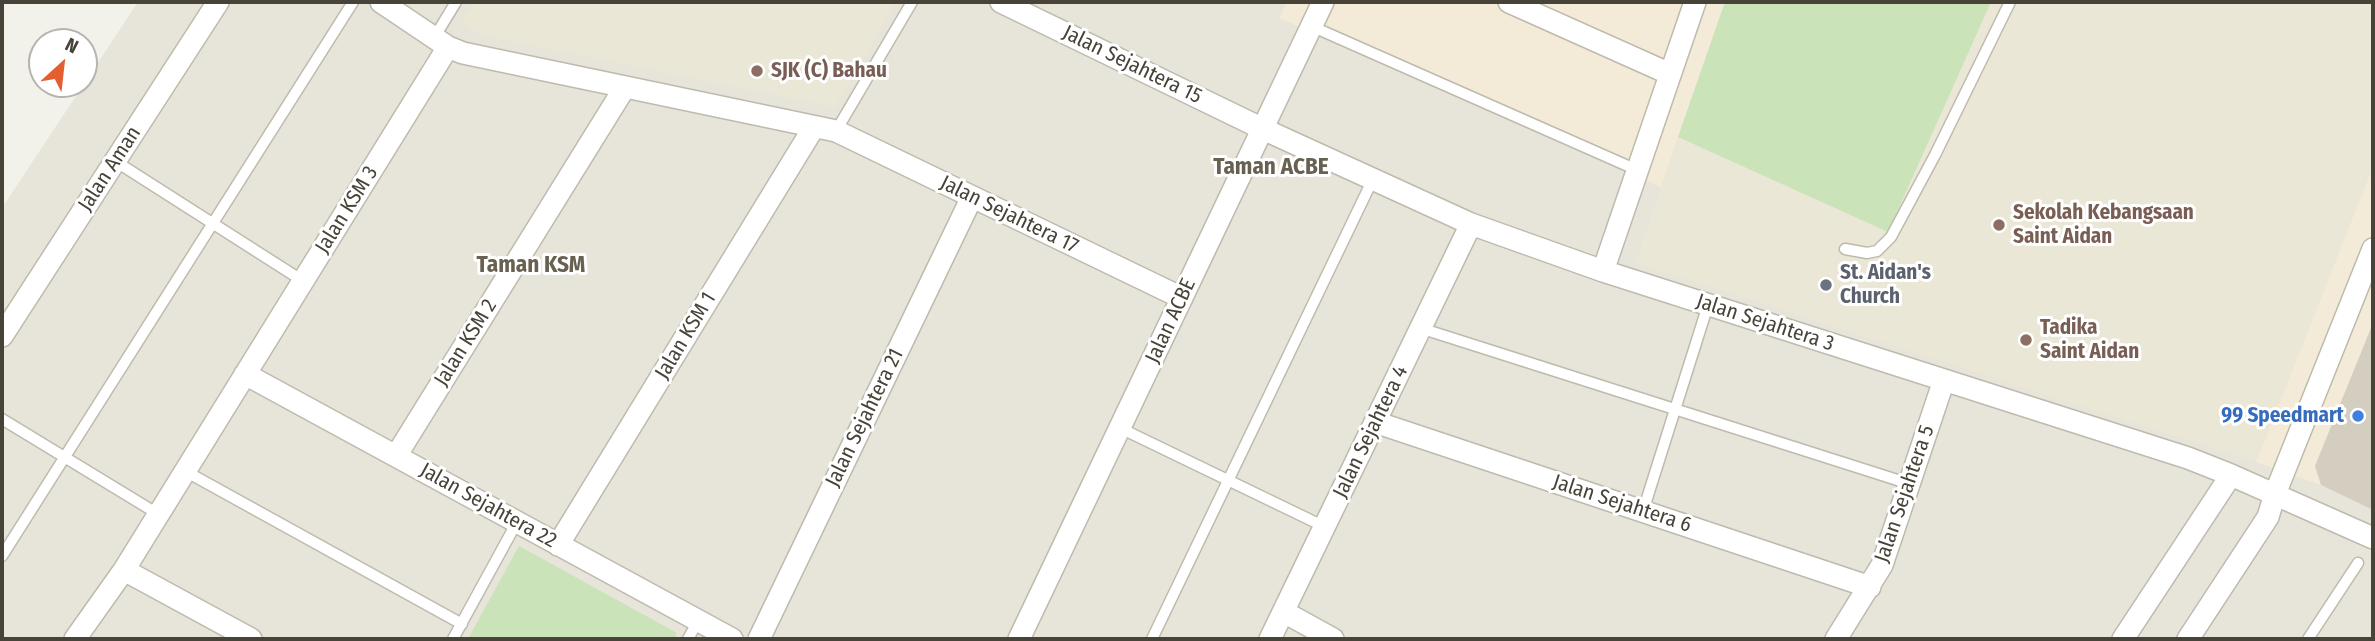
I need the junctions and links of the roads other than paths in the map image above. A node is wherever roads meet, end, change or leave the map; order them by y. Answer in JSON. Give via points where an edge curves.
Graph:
{"nodes":[{"id":1,"x":218,"y":2,"type":"edge"},
{"id":2,"x":353,"y":2,"type":"edge"},
{"id":3,"x":381,"y":2,"type":"edge"},
{"id":4,"x":456,"y":2,"type":"edge"},
{"id":5,"x":912,"y":2,"type":"edge"},
{"id":6,"x":1001,"y":2,"type":"edge"},
{"id":7,"x":1323,"y":2,"type":"edge"},
{"id":8,"x":1509,"y":2,"type":"edge"},
{"id":9,"x":1695,"y":2,"type":"edge"},
{"id":10,"x":2010,"y":2,"type":"edge"},
{"id":11,"x":1311,"y":26,"type":"junction"},
{"id":12,"x":441,"y":43,"type":"junction"},
{"id":13,"x":1671,"y":74,"type":"junction"},
{"id":14,"x":625,"y":87,"type":"junction"},
{"id":15,"x":814,"y":127,"type":"junction"},
{"id":16,"x":1263,"y":129,"type":"junction"},
{"id":17,"x":836,"y":131,"type":"junction"},
{"id":18,"x":115,"y":161,"type":"junction"},
{"id":19,"x":1637,"y":170,"type":"junction"},
{"id":20,"x":1373,"y":179,"type":"junction"},
{"id":21,"x":972,"y":197,"type":"junction"},
{"id":22,"x":213,"y":224,"type":"junction"},
{"id":23,"x":1471,"y":224,"type":"junction"},
{"id":24,"x":1845,"y":249,"type":"dead end"},
{"id":25,"x":2373,"y":249,"type":"edge"},
{"id":26,"x":1602,"y":271,"type":"junction"},
{"id":27,"x":303,"y":281,"type":"junction"},
{"id":28,"x":1182,"y":298,"type":"junction"},
{"id":29,"x":1708,"y":305,"type":"junction"},
{"id":30,"x":1420,"y":328,"type":"junction"},
{"id":31,"x":2,"y":336,"type":"edge"},
{"id":32,"x":245,"y":374,"type":"junction"},
{"id":33,"x":1944,"y":380,"type":"junction"},
{"id":34,"x":1675,"y":410,"type":"junction"},
{"id":35,"x":2,"y":419,"type":"edge"},
{"id":36,"x":1375,"y":422,"type":"junction"},
{"id":37,"x":1120,"y":428,"type":"junction"},
{"id":38,"x":396,"y":456,"type":"junction"},
{"id":39,"x":65,"y":459,"type":"junction"},
{"id":40,"x":185,"y":471,"type":"junction"},
{"id":41,"x":2231,"y":475,"type":"junction"},
{"id":42,"x":1228,"y":480,"type":"junction"},
{"id":43,"x":1910,"y":484,"type":"junction"},
{"id":44,"x":2275,"y":494,"type":"junction"},
{"id":45,"x":1643,"y":511,"type":"junction"},
{"id":46,"x":158,"y":514,"type":"junction"},
{"id":47,"x":517,"y":522,"type":"junction"},
{"id":48,"x":1325,"y":527,"type":"junction"},
{"id":49,"x":2373,"y":538,"type":"edge"},
{"id":50,"x":558,"y":545,"type":"junction"},
{"id":51,"x":2,"y":556,"type":"edge"},
{"id":52,"x":2358,"y":563,"type":"dead end"},
{"id":53,"x":124,"y":570,"type":"junction"},
{"id":54,"x":1870,"y":587,"type":"junction"},
{"id":55,"x":1284,"y":612,"type":"junction"},
{"id":56,"x":462,"y":624,"type":"junction"},
{"id":57,"x":693,"y":630,"type":"edge"},
{"id":58,"x":75,"y":639,"type":"edge"},
{"id":59,"x":251,"y":639,"type":"edge"},
{"id":60,"x":453,"y":639,"type":"edge"},
{"id":61,"x":732,"y":639,"type":"edge"},
{"id":62,"x":759,"y":639,"type":"edge"},
{"id":63,"x":1019,"y":639,"type":"edge"},
{"id":64,"x":1152,"y":639,"type":"edge"},
{"id":65,"x":1270,"y":639,"type":"edge"},
{"id":66,"x":1333,"y":639,"type":"edge"},
{"id":67,"x":1836,"y":639,"type":"edge"},
{"id":68,"x":2123,"y":639,"type":"edge"},
{"id":69,"x":2188,"y":639,"type":"edge"},
{"id":70,"x":2308,"y":639,"type":"edge"}],
"edges":[{"from":1,"to":18,"type":"street","name":"Jalan Aman"},
{"from":2,"to":22,"type":"lane"},
{"from":3,"to":12,"type":"street","name":"Jalan Sejahtera 17"},
{"from":4,"to":12,"type":"lane"},
{"from":5,"to":17,"type":"lane"},
{"from":6,"to":16,"type":"street","name":"Jalan Sejahtera 15"},
{"from":7,"to":11,"type":"street","name":"Jalan ACBE"},
{"from":8,"to":13,"type":"street"},
{"from":9,"to":13,"type":"street"},
{"from":10,"to":24,"type":"lane","via":[[1891,237],[1877,251]]},
{"from":11,"to":16,"type":"street","name":"Jalan ACBE"},
{"from":11,"to":19,"type":"lane"},
{"from":12,"to":14,"type":"street","name":"Jalan Sejahtera 17","via":[[463,53]]},
{"from":12,"to":27,"type":"street","name":"Jalan KSM 3"},
{"from":13,"to":19,"type":"street"},
{"from":14,"to":15,"type":"street","name":"Jalan Sejahtera 17"},
{"from":14,"to":38,"type":"street","name":"Jalan KSM 2"},
{"from":15,"to":17,"type":"street","name":"Jalan Sejahtera 17"},
{"from":15,"to":50,"type":"street","name":"Jalan KSM 1"},
{"from":16,"to":20,"type":"street","name":"Jalan Sejahtera 3"},
{"from":16,"to":28,"type":"street","name":"Jalan ACBE"},
{"from":17,"to":21,"type":"street","name":"Jalan Sejahtera 17"},
{"from":18,"to":22,"type":"lane"},
{"from":18,"to":31,"type":"street","name":"Jalan Aman"},
{"from":19,"to":26,"type":"street"},
{"from":20,"to":23,"type":"street","name":"Jalan Sejahtera 3"},
{"from":20,"to":42,"type":"lane"},
{"from":21,"to":28,"type":"street","name":"Jalan Sejahtera 17"},
{"from":21,"to":62,"type":"street","name":"Jalan Sejahtera 21"},
{"from":22,"to":27,"type":"lane"},
{"from":22,"to":39,"type":"lane"},
{"from":23,"to":26,"type":"street","name":"Jalan Sejahtera 3"},
{"from":23,"to":30,"type":"street","name":"Jalan Sejahtera 4"},
{"from":25,"to":44,"type":"street"},
{"from":26,"to":29,"type":"street","name":"Jalan Sejahtera 3"},
{"from":27,"to":32,"type":"street","name":"Jalan KSM 3"},
{"from":28,"to":37,"type":"street","name":"Jalan ACBE"},
{"from":29,"to":33,"type":"street","name":"Jalan Sejahtera 3"},
{"from":29,"to":34,"type":"lane"},
{"from":30,"to":34,"type":"lane"},
{"from":30,"to":36,"type":"street","name":"Jalan Sejahtera 4"},
{"from":32,"to":38,"type":"street","name":"Jalan Sejahtera 22"},
{"from":32,"to":40,"type":"street","name":"Jalan KSM 3"},
{"from":33,"to":41,"type":"street","name":"Jalan Sejahtera 3"},
{"from":33,"to":43,"type":"street","name":"Jalan Sejahtera 5"},
{"from":34,"to":43,"type":"lane"},
{"from":34,"to":45,"type":"lane"},
{"from":35,"to":39,"type":"lane"},
{"from":36,"to":45,"type":"street","name":"Jalan Sejahtera 6"},
{"from":36,"to":48,"type":"street","name":"Jalan Sejahtera 4"},
{"from":37,"to":42,"type":"lane"},
{"from":37,"to":63,"type":"street","name":"Jalan ACBE"},
{"from":38,"to":47,"type":"street","name":"Jalan Sejahtera 22"},
{"from":39,"to":46,"type":"lane"},
{"from":39,"to":51,"type":"lane"},
{"from":40,"to":46,"type":"street","name":"Jalan KSM 3"},
{"from":40,"to":56,"type":"lane"},
{"from":41,"to":44,"type":"street","name":"Jalan Sejahtera 3"},
{"from":41,"to":68,"type":"street"},
{"from":42,"to":48,"type":"lane"},
{"from":42,"to":64,"type":"lane"},
{"from":43,"to":54,"type":"street","name":"Jalan Sejahtera 5"},
{"from":44,"to":49,"type":"street","name":"Jalan Sejahtera 3"},
{"from":44,"to":69,"type":"street","via":[[2268,517]]},
{"from":45,"to":54,"type":"street","name":"Jalan Sejahtera 6"},
{"from":46,"to":53,"type":"street","name":"Jalan KSM 3"},
{"from":47,"to":50,"type":"street","name":"Jalan Sejahtera 22"},
{"from":47,"to":56,"type":"lane"},
{"from":48,"to":55,"type":"street","name":"Jalan Sejahtera 4"},
{"from":50,"to":57,"type":"street","name":"Jalan Sejahtera 22"},
{"from":52,"to":70,"type":"lane"},
{"from":53,"to":58,"type":"street","name":"Jalan KSM 3"},
{"from":53,"to":59,"type":"street"},
{"from":54,"to":67,"type":"street","name":"Jalan Sejahtera 5"},
{"from":55,"to":65,"type":"street","name":"Jalan Sejahtera 4"},
{"from":55,"to":66,"type":"street"},
{"from":56,"to":60,"type":"lane"},
{"from":57,"to":61,"type":"street","name":"Jalan Sejahtera 22"}]}
